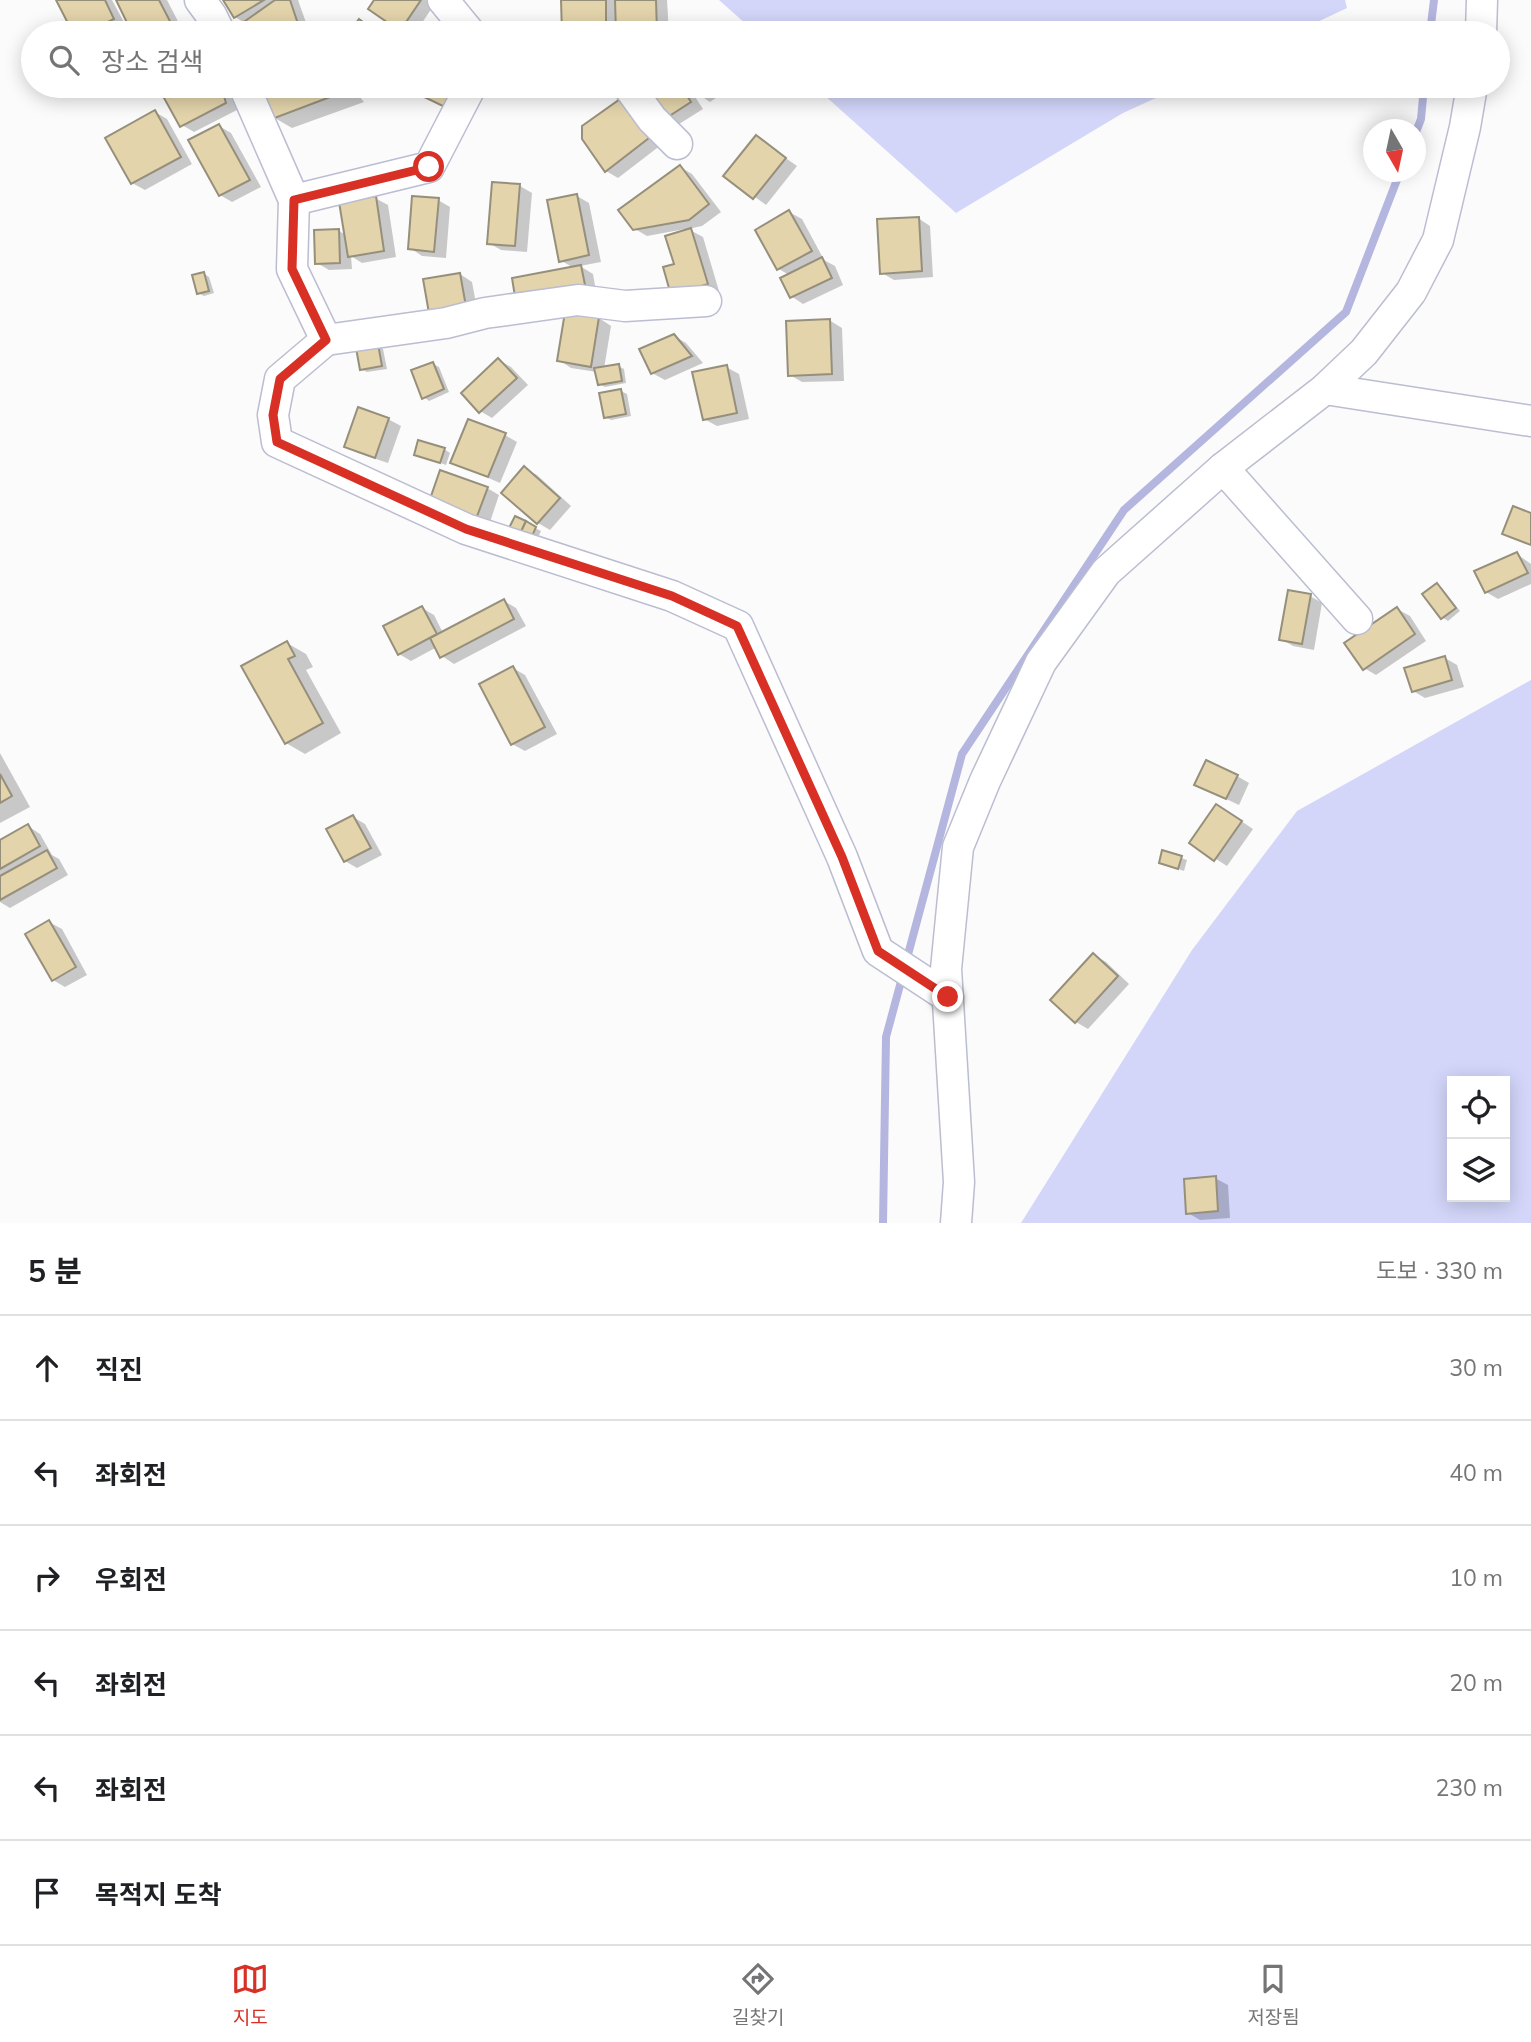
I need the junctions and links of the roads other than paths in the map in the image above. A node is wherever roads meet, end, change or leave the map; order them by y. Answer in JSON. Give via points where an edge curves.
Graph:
{"nodes":[{"id":1,"x":200,"y":0,"type":"edge"},
{"id":2,"x":443,"y":0,"type":"edge"},
{"id":3,"x":1482,"y":0,"type":"edge"},
{"id":4,"x":214,"y":21,"type":"edge"},
{"id":5,"x":460,"y":21,"type":"edge"},
{"id":6,"x":1481,"y":21,"type":"edge"},
{"id":7,"x":249,"y":98,"type":"edge"},
{"id":8,"x":465,"y":98,"type":"edge"},
{"id":9,"x":637,"y":98,"type":"edge"},
{"id":10,"x":1470,"y":98,"type":"edge"},
{"id":11,"x":677,"y":144,"type":"dead end"},
{"id":12,"x":294,"y":200,"type":"junction"},
{"id":13,"x":706,"y":301,"type":"dead end"},
{"id":14,"x":326,"y":340,"type":"junction"},
{"id":15,"x":1325,"y":389,"type":"junction"},
{"id":16,"x":1531,"y":421,"type":"edge"},
{"id":17,"x":1223,"y":468,"type":"junction"},
{"id":18,"x":1357,"y":618,"type":"dead end"},
{"id":19,"x":948,"y":997,"type":"junction"},
{"id":20,"x":956,"y":1223,"type":"edge"}],
"edges":[{"from":1,"to":4,"type":"street"},
{"from":2,"to":5,"type":"street"},
{"from":3,"to":6,"type":"street"},
{"from":7,"to":12,"type":"street"},
{"from":8,"to":12,"type":"street","via":[[429,167]]},
{"from":9,"to":11,"type":"street"},
{"from":10,"to":15,"type":"street","via":[[1438,240],[1411,292],[1364,352]]},
{"from":12,"to":14,"type":"street","via":[[292,269]]},
{"from":13,"to":14,"type":"street","via":[[625,306],[578,300]]},
{"from":14,"to":19,"type":"street","via":[[280,379],[273,415],[277,442],[466,529],[672,596],[737,626],[842,857],[878,951]]},
{"from":15,"to":16,"type":"street"},
{"from":15,"to":17,"type":"street"},
{"from":17,"to":18,"type":"street"},
{"from":17,"to":19,"type":"street","via":[[1106,572],[1041,662],[958,847],[946,969]]},
{"from":19,"to":20,"type":"street","via":[[959,1182]]}]}
